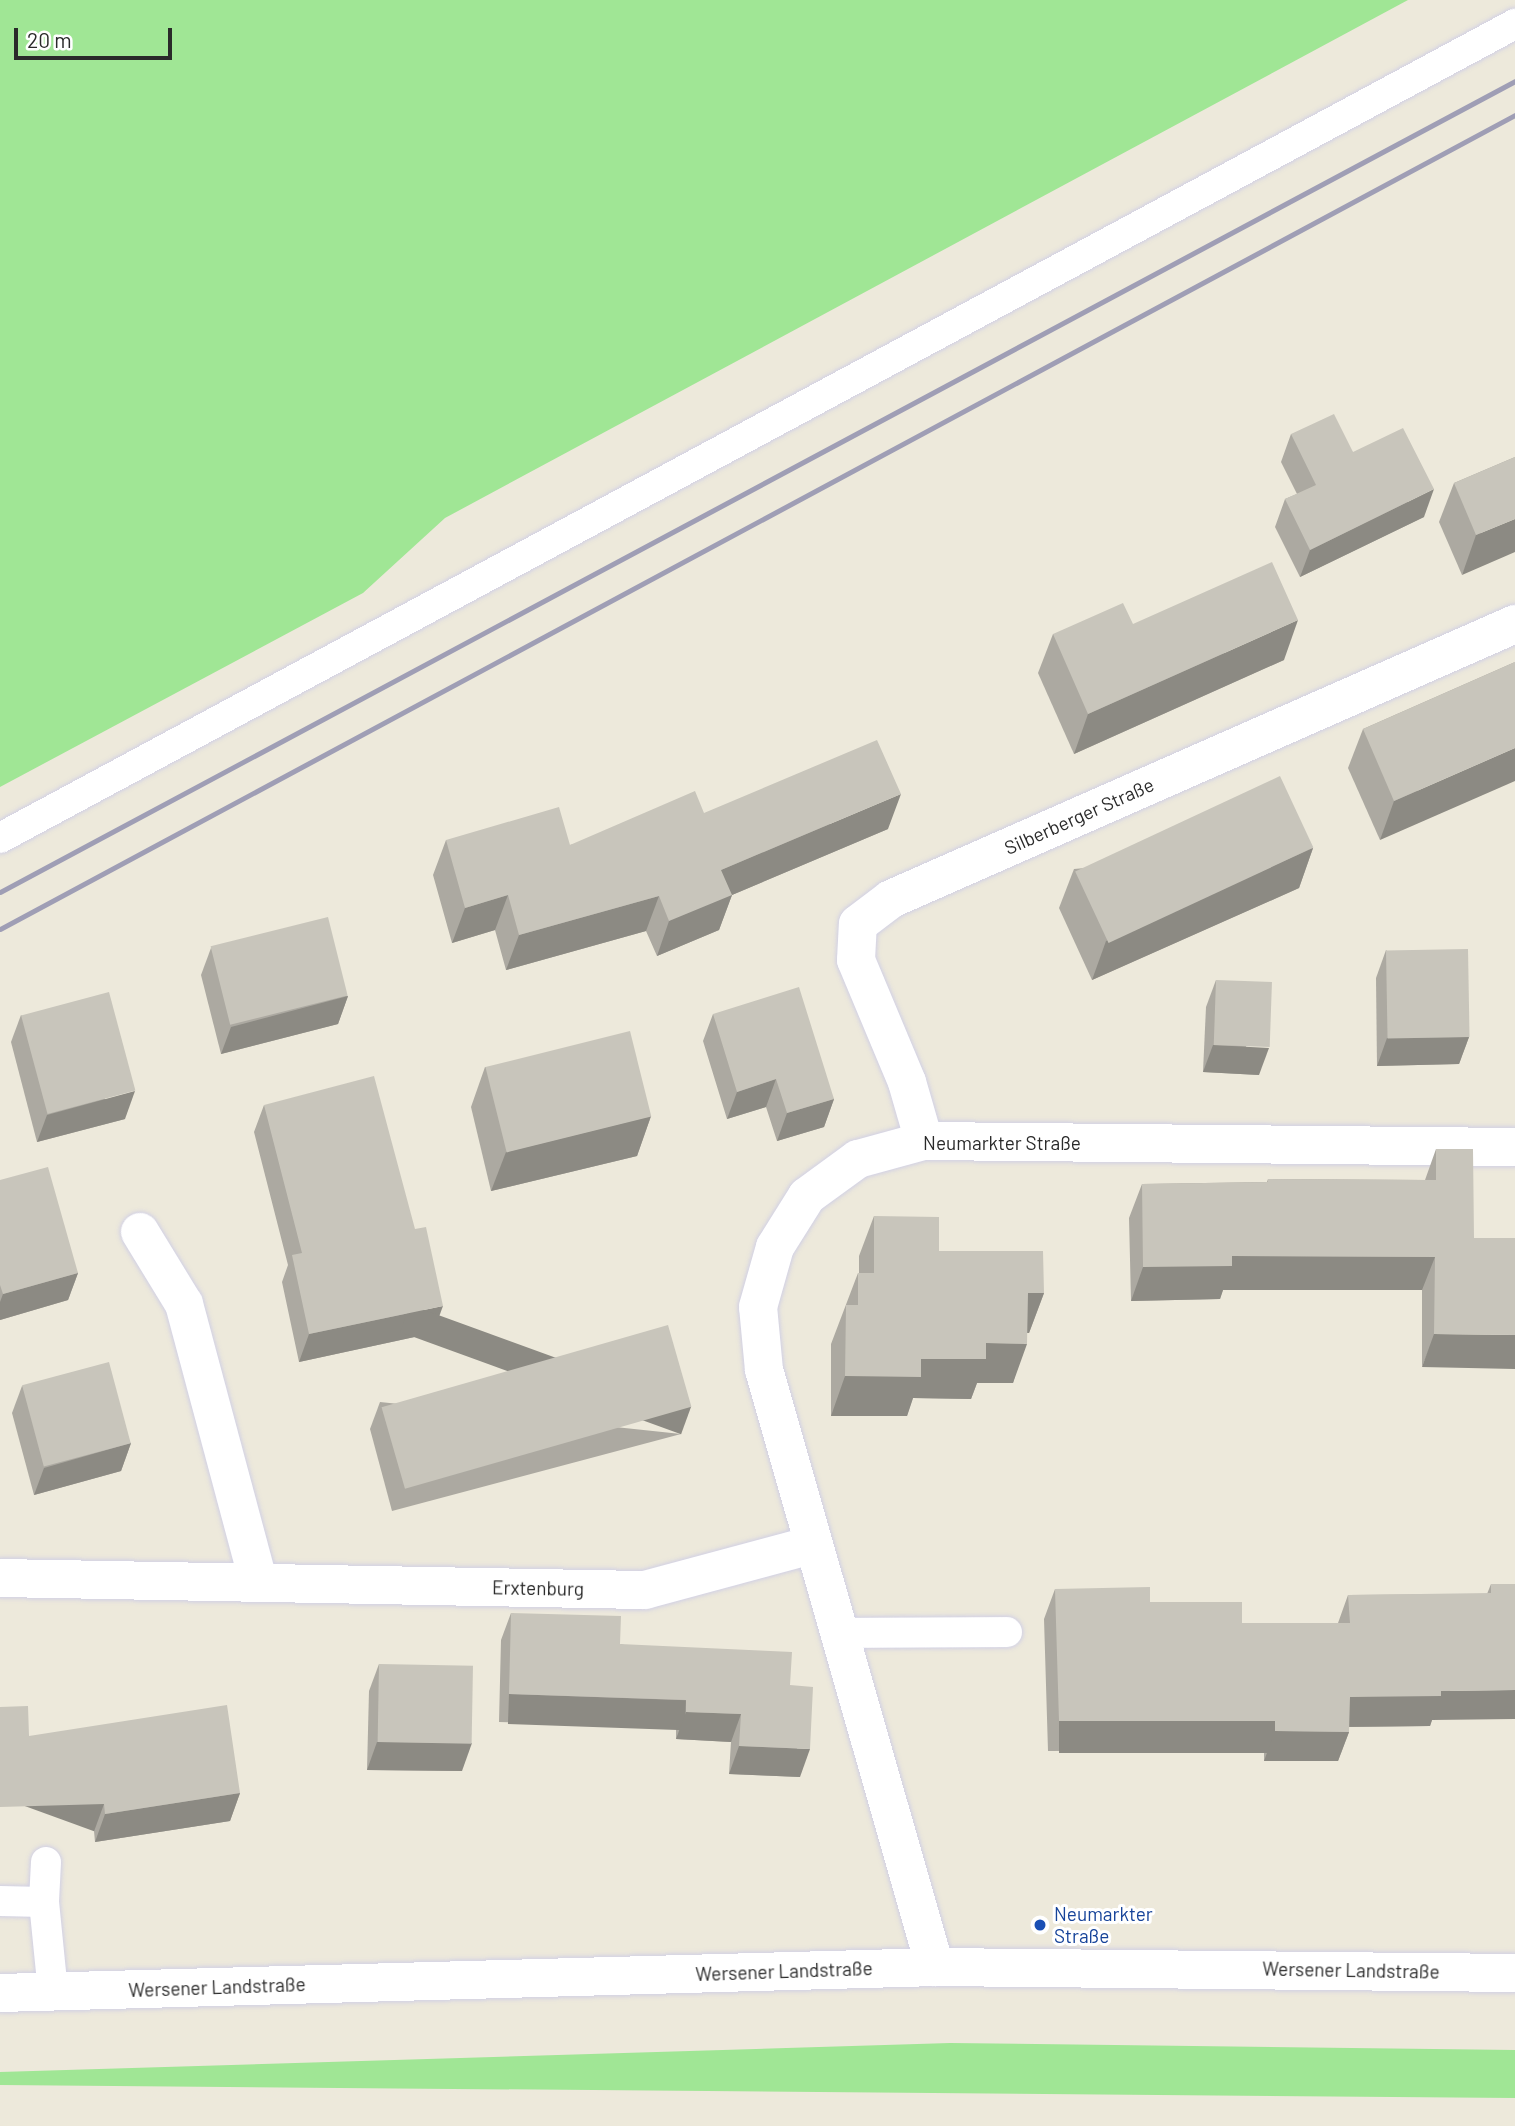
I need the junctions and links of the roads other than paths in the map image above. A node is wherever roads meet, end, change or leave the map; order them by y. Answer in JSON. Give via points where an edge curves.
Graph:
{"nodes":[{"id":1,"x":1515,"y":24,"type":"edge"},
{"id":2,"x":1515,"y":624,"type":"edge"},
{"id":3,"x":0,"y":838,"type":"edge"},
{"id":4,"x":924,"y":1141,"type":"junction"},
{"id":5,"x":1515,"y":1147,"type":"edge"},
{"id":6,"x":140,"y":1232,"type":"dead end"},
{"id":7,"x":813,"y":1545,"type":"junction"},
{"id":8,"x":0,"y":1578,"type":"edge"},
{"id":9,"x":258,"y":1581,"type":"junction"},
{"id":10,"x":1007,"y":1632,"type":"dead end"},
{"id":11,"x":839,"y":1633,"type":"junction"},
{"id":12,"x":46,"y":1862,"type":"dead end"},
{"id":13,"x":0,"y":1901,"type":"edge"},
{"id":14,"x":44,"y":1902,"type":"junction"},
{"id":15,"x":935,"y":1967,"type":"junction"},
{"id":16,"x":1515,"y":1973,"type":"edge"},
{"id":17,"x":53,"y":1992,"type":"junction"},
{"id":18,"x":0,"y":1993,"type":"edge"}],
"edges":[{"from":1,"to":3,"type":"lane"},
{"from":2,"to":4,"type":"street","name":"Silberberger Straße","via":[[891,899],[858,924],[856,960],[906,1082]]},
{"from":4,"to":5,"type":"street","name":"Neumarkter Straße"},
{"from":4,"to":7,"type":"street","name":"Neumarkter Straße","via":[[858,1159],[807,1196],[775,1247],[758,1307],[764,1370]]},
{"from":6,"to":9,"type":"street","via":[[184,1304]]},
{"from":7,"to":9,"type":"street","name":"Erxtenburg","via":[[645,1590]]},
{"from":7,"to":11,"type":"street","name":"Neumarkter Straße"},
{"from":8,"to":9,"type":"street","name":"Erxtenburg"},
{"from":10,"to":11,"type":"lane"},
{"from":11,"to":15,"type":"street","name":"Neumarkter Straße"},
{"from":12,"to":14,"type":"lane"},
{"from":13,"to":14,"type":"lane"},
{"from":14,"to":17,"type":"lane"},
{"from":15,"to":16,"type":"street","name":"Wersener Landstraße"},
{"from":15,"to":17,"type":"street","name":"Wersener Landstraße"},
{"from":17,"to":18,"type":"street","name":"Wersener Landstraße"}]}
